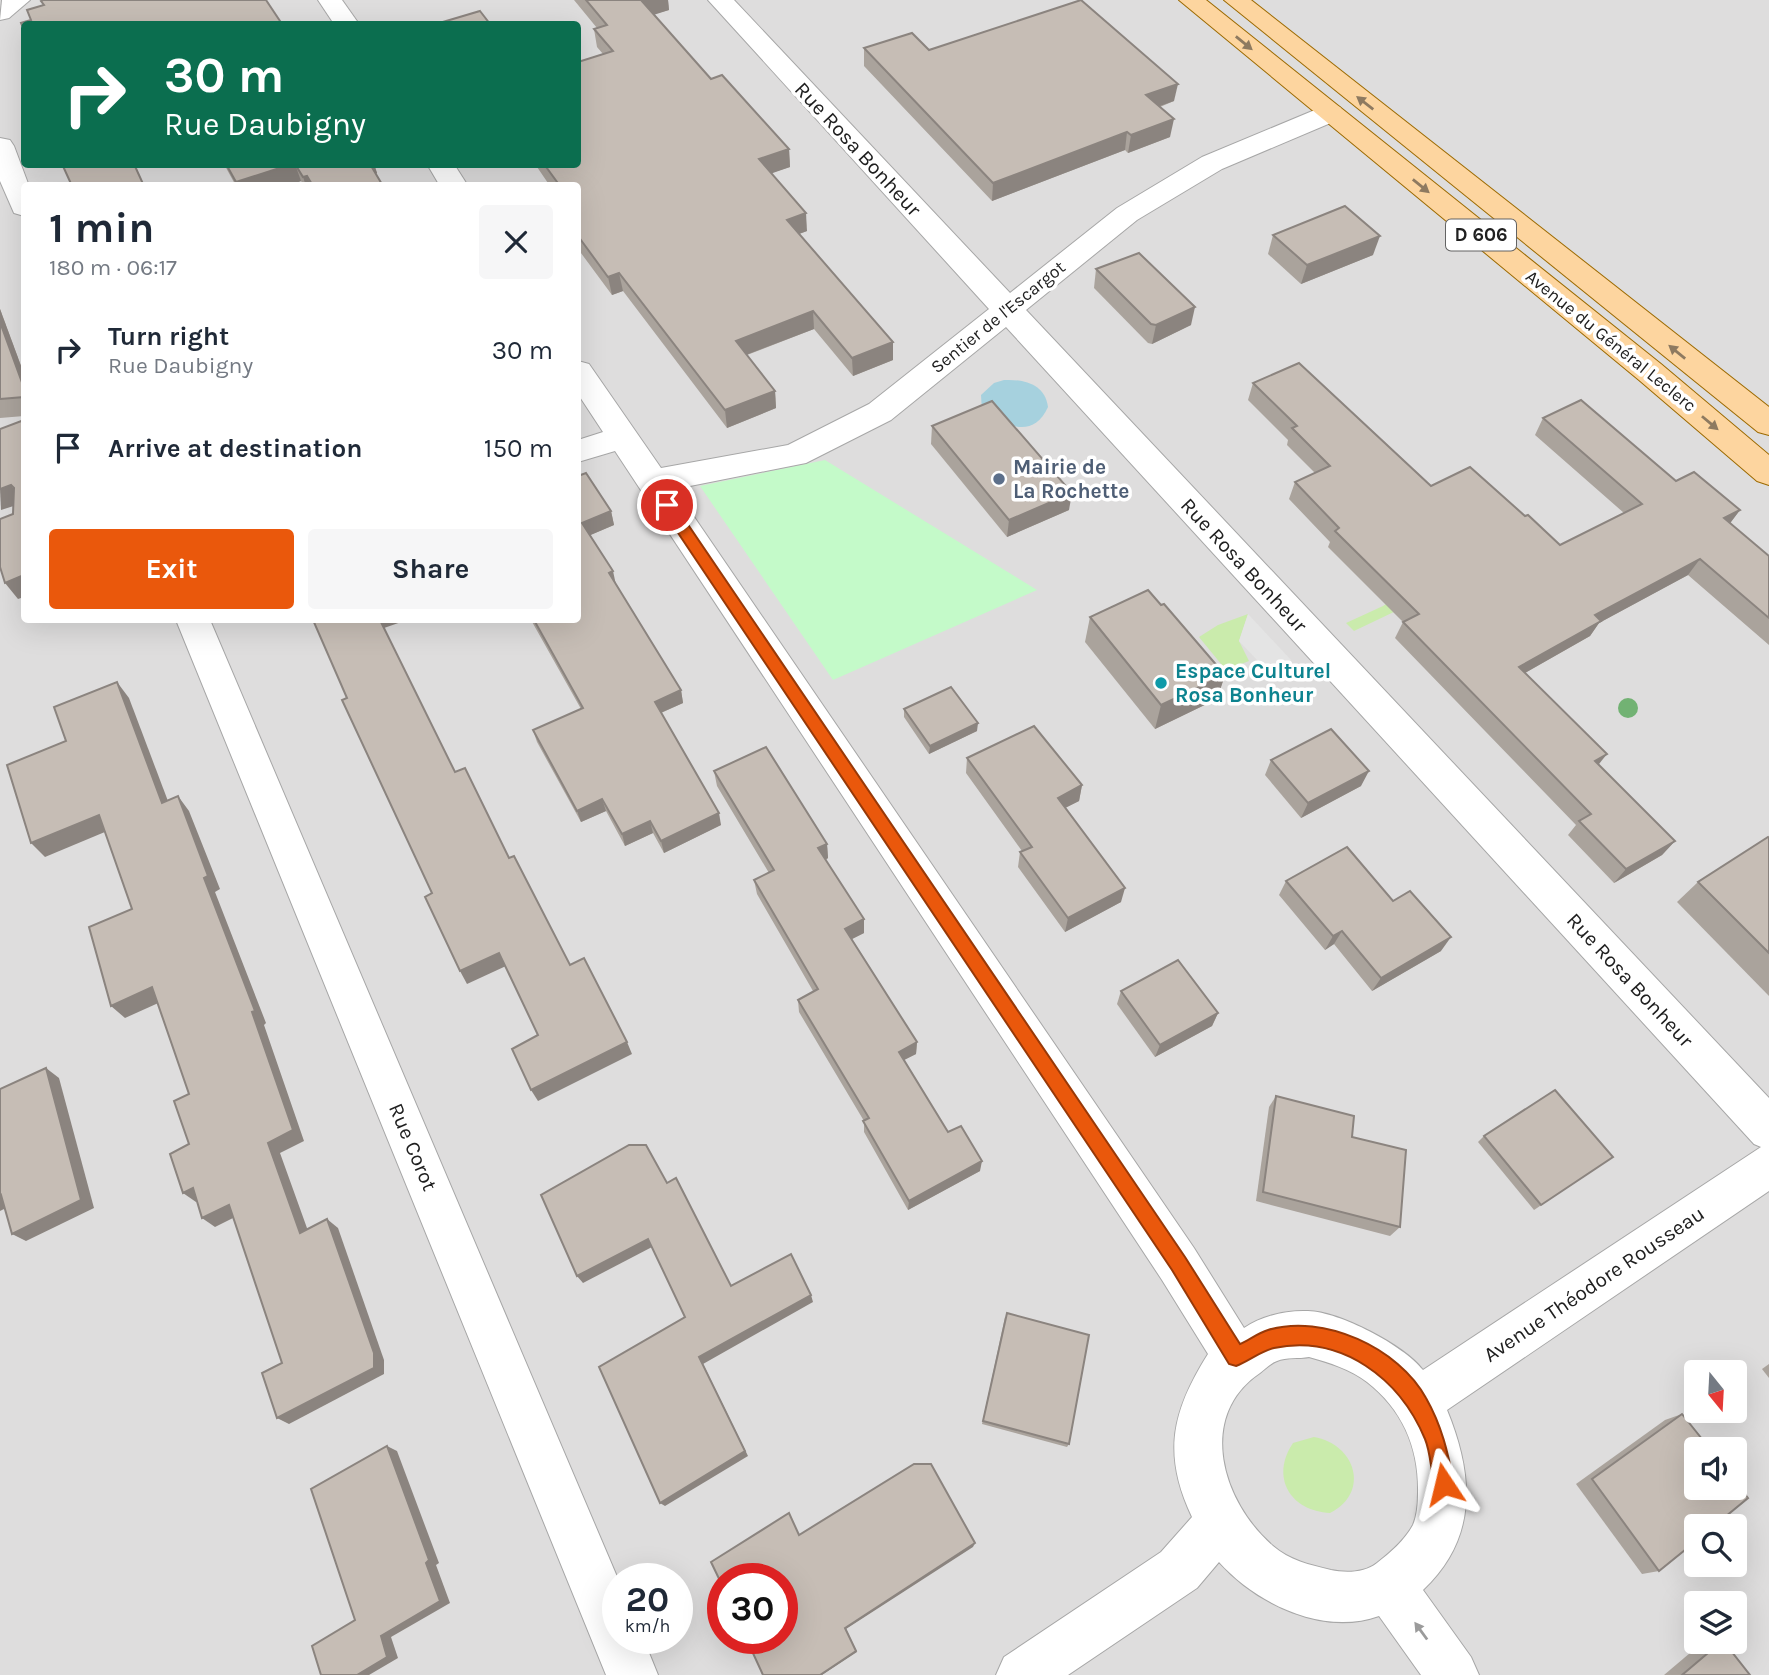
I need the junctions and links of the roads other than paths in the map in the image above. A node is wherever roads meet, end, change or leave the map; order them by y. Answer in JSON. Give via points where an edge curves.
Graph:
{"nodes":[{"id":1,"x":330,"y":0,"type":"edge"},
{"id":2,"x":720,"y":0,"type":"edge"},
{"id":3,"x":1191,"y":0,"type":"edge"},
{"id":4,"x":1242,"y":2,"type":"edge"},
{"id":5,"x":344,"y":21,"type":"edge"},
{"id":6,"x":1331,"y":113,"type":"junction"},
{"id":7,"x":0,"y":146,"type":"edge"},
{"id":8,"x":21,"y":198,"type":"edge"},
{"id":9,"x":1007,"y":310,"type":"junction"},
{"id":10,"x":581,"y":376,"type":"edge"},
{"id":11,"x":1769,"y":424,"type":"edge"},
{"id":12,"x":622,"y":438,"type":"junction"},
{"id":13,"x":581,"y":450,"type":"edge"},
{"id":14,"x":1769,"y":473,"type":"edge"},
{"id":15,"x":651,"y":482,"type":"junction"},
{"id":16,"x":194,"y":623,"type":"edge"},
{"id":17,"x":1769,"y":1129,"type":"edge"},
{"id":18,"x":1769,"y":1166,"type":"edge"},
{"id":19,"x":1236,"y":1357,"type":"junction"},
{"id":20,"x":1418,"y":1402,"type":"junction"},
{"id":21,"x":1219,"y":1524,"type":"junction"},
{"id":22,"x":1389,"y":1586,"type":"junction"},
{"id":23,"x":632,"y":1675,"type":"edge"},
{"id":24,"x":1022,"y":1675,"type":"edge"},
{"id":25,"x":1453,"y":1675,"type":"edge"}],
"edges":[{"from":1,"to":5,"type":"street"},
{"from":2,"to":9,"type":"street","name":"Rue Rosa Bonheur"},
{"from":3,"to":6,"type":"main road","name":"Avenue du Général Leclerc","number":"D 606","one_way":true},
{"from":11,"to":4,"type":"main road","name":"Avenue du Général Leclerc","number":"D 606","one_way":true},
{"from":6,"to":9,"type":"street","name":"Sentier de l'Escargot","via":[[1212,163],[1128,214]]},
{"from":6,"to":14,"type":"main road","name":"Avenue du Général Leclerc","number":"D 606","one_way":true},
{"from":7,"to":8,"type":"street"},
{"from":9,"to":15,"type":"street","name":"Sentier de l'Escargot","via":[[880,412],[795,455]]},
{"from":9,"to":17,"type":"street","name":"Rue Rosa Bonheur"},
{"from":10,"to":12,"type":"street"},
{"from":12,"to":13,"type":"street"},
{"from":12,"to":15,"type":"street"},
{"from":15,"to":19,"type":"street"},
{"from":16,"to":23,"type":"street","name":"Rue Corot"},
{"from":18,"to":20,"type":"street","name":"Avenue Théodore Rousseau"},
{"from":19,"to":20,"type":"street","via":[[1270,1339],[1309,1334],[1349,1345],[1388,1368]]},
{"from":19,"to":21,"type":"street","via":[[1214,1382],[1201,1414],[1196,1450],[1203,1488]]},
{"from":20,"to":22,"type":"street","via":[[1436,1441],[1444,1484],[1438,1526],[1419,1561]]},
{"from":21,"to":22,"type":"street","via":[[1246,1558],[1279,1582],[1317,1597],[1355,1597]]},
{"from":21,"to":24,"type":"street","via":[[1179,1570]]},
{"from":25,"to":22,"type":"street","one_way":true}]}
